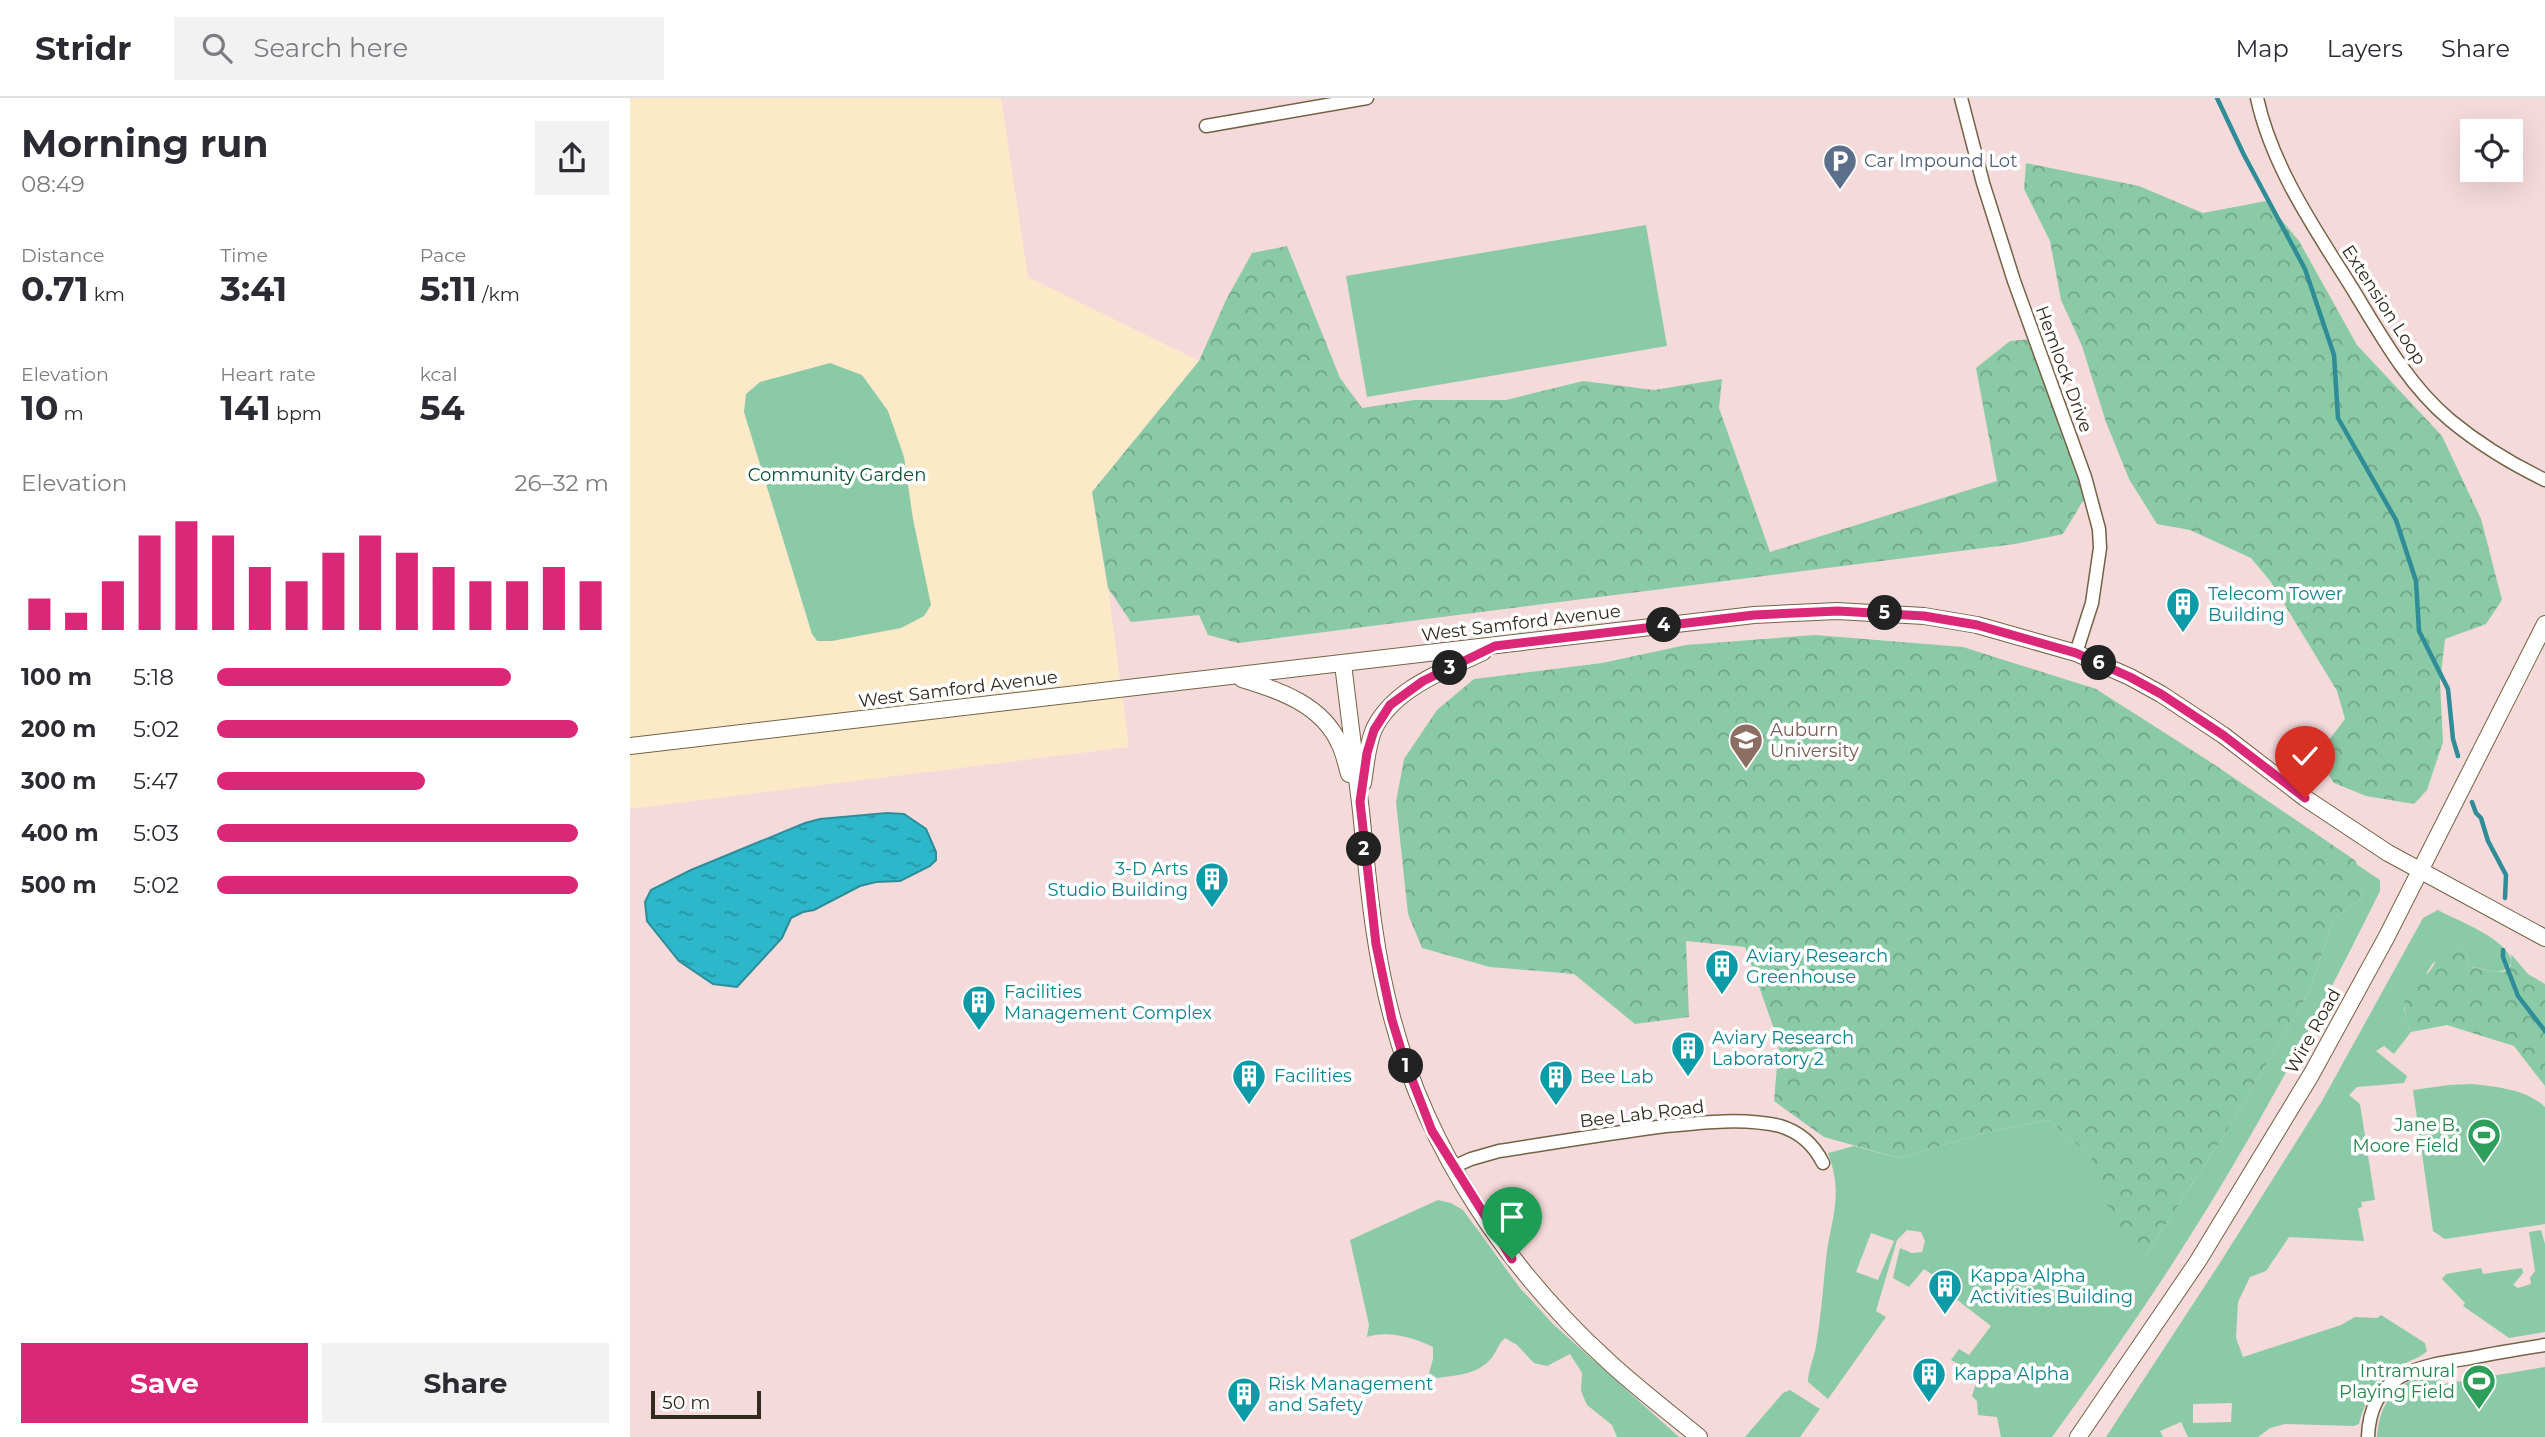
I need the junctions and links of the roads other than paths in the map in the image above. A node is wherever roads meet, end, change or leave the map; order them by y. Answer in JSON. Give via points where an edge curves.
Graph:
{"nodes":[{"id":1,"x":1367,"y":98,"type":"edge"},
{"id":2,"x":1961,"y":98,"type":"edge"},
{"id":3,"x":2256,"y":98,"type":"edge"},
{"id":4,"x":1206,"y":126,"type":"dead end"},
{"id":5,"x":2545,"y":480,"type":"edge"},
{"id":6,"x":2545,"y":624,"type":"edge"},
{"id":7,"x":1495,"y":646,"type":"junction"},
{"id":8,"x":2076,"y":653,"type":"junction"},
{"id":9,"x":1343,"y":664,"type":"junction"},
{"id":10,"x":1233,"y":677,"type":"junction"},
{"id":11,"x":630,"y":746,"type":"edge"},
{"id":12,"x":1360,"y":802,"type":"junction"},
{"id":13,"x":2419,"y":870,"type":"junction"},
{"id":14,"x":2545,"y":938,"type":"edge"},
{"id":15,"x":1823,"y":1163,"type":"dead end"},
{"id":16,"x":1453,"y":1167,"type":"junction"},
{"id":17,"x":2545,"y":1345,"type":"edge"},
{"id":18,"x":1699,"y":1437,"type":"edge"},
{"id":19,"x":2078,"y":1437,"type":"edge"},
{"id":20,"x":2368,"y":1437,"type":"edge"}],
"edges":[{"from":1,"to":4,"type":"street"},
{"from":2,"to":8,"type":"street","name":"Hemlock Drive","via":[[1994,220],[2099,529],[2101,548],[2092,603]]},
{"from":3,"to":5,"type":"street","name":"Extension Loop","via":[[2278,159],[2308,218],[2413,382],[2449,420]]},
{"from":6,"to":13,"type":"street","name":"Wire Road"},
{"from":7,"to":8,"type":"street","name":"West Samford Avenue","via":[[1754,615],[1838,611],[1924,616],[1977,625]]},
{"from":7,"to":9,"type":"street","name":"West Samford Avenue"},
{"from":7,"to":12,"type":"street","via":[[1423,681],[1390,705],[1374,730]]},
{"from":8,"to":13,"type":"street","name":"West Samford Avenue","via":[[2161,694],[2305,798]]},
{"from":9,"to":10,"type":"street","name":"West Samford Avenue"},
{"from":9,"to":12,"type":"street"},
{"from":10,"to":11,"type":"street","name":"West Samford Avenue"},
{"from":10,"to":12,"type":"street","via":[[1288,695],[1318,715],[1339,741]]},
{"from":12,"to":16,"type":"street","via":[[1376,944],[1392,1020],[1417,1095]]},
{"from":13,"to":14,"type":"street","name":"West Samford Avenue"},
{"from":13,"to":19,"type":"street","name":"Wire Road","via":[[2311,1075],[2198,1261]]},
{"from":15,"to":16,"type":"street","name":"Bee Lab Road","via":[[1803,1137],[1781,1127],[1749,1122],[1697,1123],[1499,1151]]},
{"from":16,"to":18,"type":"street","via":[[1512,1259],[1551,1304],[1609,1362]]},
{"from":17,"to":20,"type":"street","via":[[2422,1366],[2399,1376],[2378,1399]]}]}
